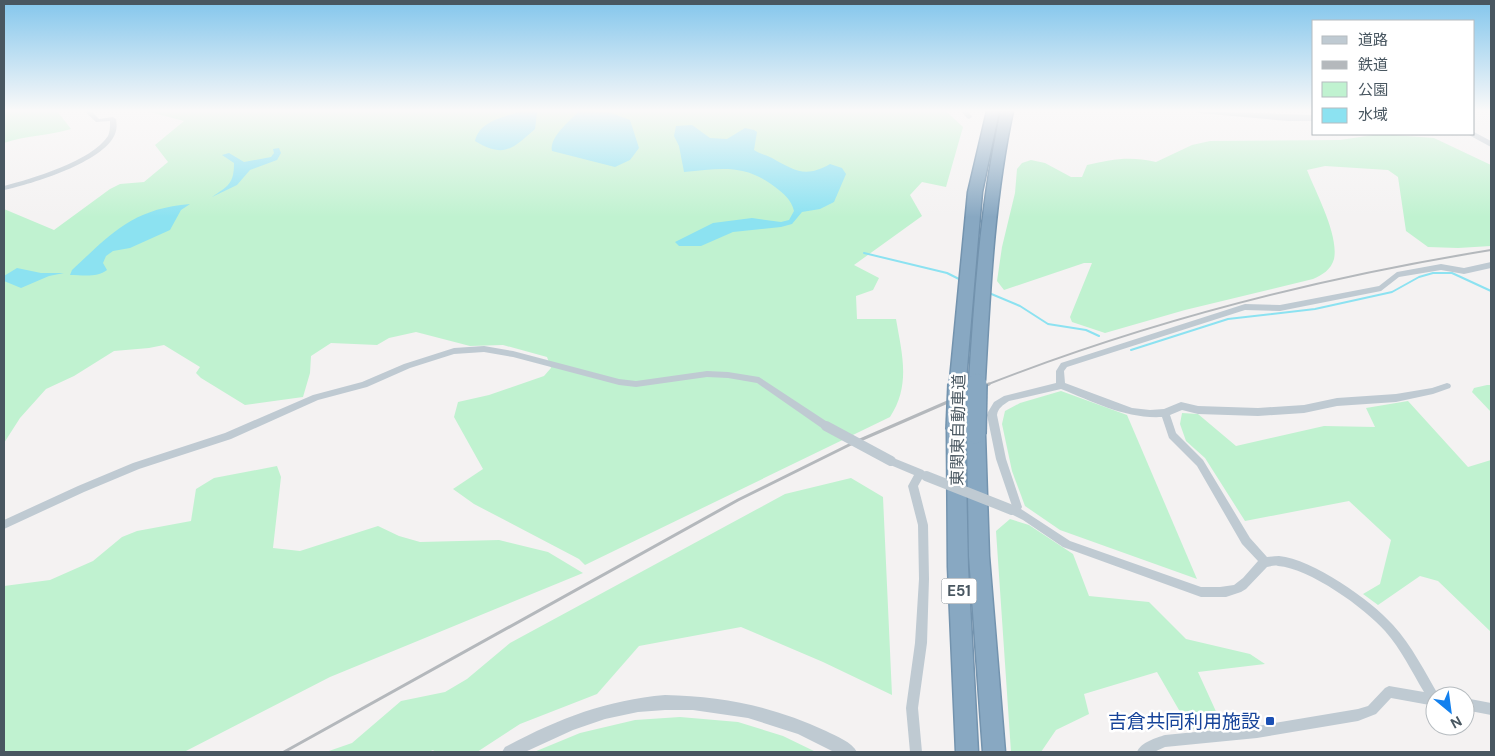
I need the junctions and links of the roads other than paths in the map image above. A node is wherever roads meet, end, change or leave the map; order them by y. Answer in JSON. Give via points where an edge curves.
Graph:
{"nodes":[{"id":1,"x":101,"y":146,"type":"edge"},
{"id":2,"x":985,"y":146,"type":"edge"},
{"id":3,"x":1001,"y":146,"type":"edge"},
{"id":4,"x":4,"y":188,"type":"edge"},
{"id":5,"x":975,"y":192,"type":"joint"},
{"id":6,"x":1491,"y":265,"type":"edge"},
{"id":7,"x":1061,"y":385,"type":"junction"},
{"id":8,"x":1447,"y":386,"type":"dead end"},
{"id":9,"x":1165,"y":413,"type":"junction"},
{"id":10,"x":923,"y":474,"type":"junction"},
{"id":11,"x":1014,"y":510,"type":"junction"},
{"id":12,"x":4,"y":525,"type":"edge"},
{"id":13,"x":1266,"y":562,"type":"junction"},
{"id":14,"x":1475,"y":706,"type":"edge"},
{"id":15,"x":1491,"y":709,"type":"edge"},
{"id":16,"x":510,"y":752,"type":"edge"},
{"id":17,"x":849,"y":752,"type":"edge"},
{"id":18,"x":916,"y":752,"type":"edge"},
{"id":19,"x":967,"y":752,"type":"edge"},
{"id":20,"x":994,"y":752,"type":"edge"},
{"id":21,"x":1143,"y":752,"type":"edge"}],
"edges":[{"from":1,"to":4,"type":"street","via":[[61,170]]},
{"from":2,"to":5,"type":"highway","name":"東関東自動車道","number":"E51"},
{"from":3,"to":20,"type":"highway","name":"東関東自動車道","number":"E51","bridge":true,"via":[[985,253],[976,434],[979,556]]},
{"from":5,"to":19,"type":"highway","name":"東関東自動車道","number":"E51","bridge":true,"via":[[956,430],[958,567]]},
{"from":6,"to":7,"type":"street","via":[[1464,271],[1441,267],[1397,275],[1381,288],[1280,308],[1245,307],[1064,366],[1060,371]]},
{"from":7,"to":9,"type":"street","via":[[1132,412]]},
{"from":7,"to":11,"type":"street","via":[[1007,398],[993,409],[1000,450],[1017,507]]},
{"from":8,"to":9,"type":"street","via":[[1396,398],[1337,402],[1304,410],[1258,412],[1198,410],[1181,406]]},
{"from":9,"to":13,"type":"street","via":[[1172,435],[1200,463],[1246,541]]},
{"from":10,"to":11,"type":"street","bridge":true},
{"from":10,"to":12,"type":"street","bridge":true,"via":[[826,426],[759,380],[707,374],[636,384],[484,349],[454,351],[407,366],[364,385],[316,397],[228,436],[136,466]]},
{"from":10,"to":18,"type":"street","via":[[912,486],[923,525],[924,579],[922,643],[912,708]]},
{"from":11,"to":13,"type":"street","via":[[1067,544],[1201,592],[1218,594],[1233,590],[1245,584]]},
{"from":13,"to":21,"type":"street","via":[[1285,562],[1309,570],[1365,606],[1390,629],[1435,700],[1389,692],[1372,710],[1358,715],[1257,732],[1165,741]]},
{"from":14,"to":15,"type":"street"},
{"from":16,"to":17,"type":"street","via":[[600,714],[638,705],[696,702],[781,719],[816,733]]}]}
